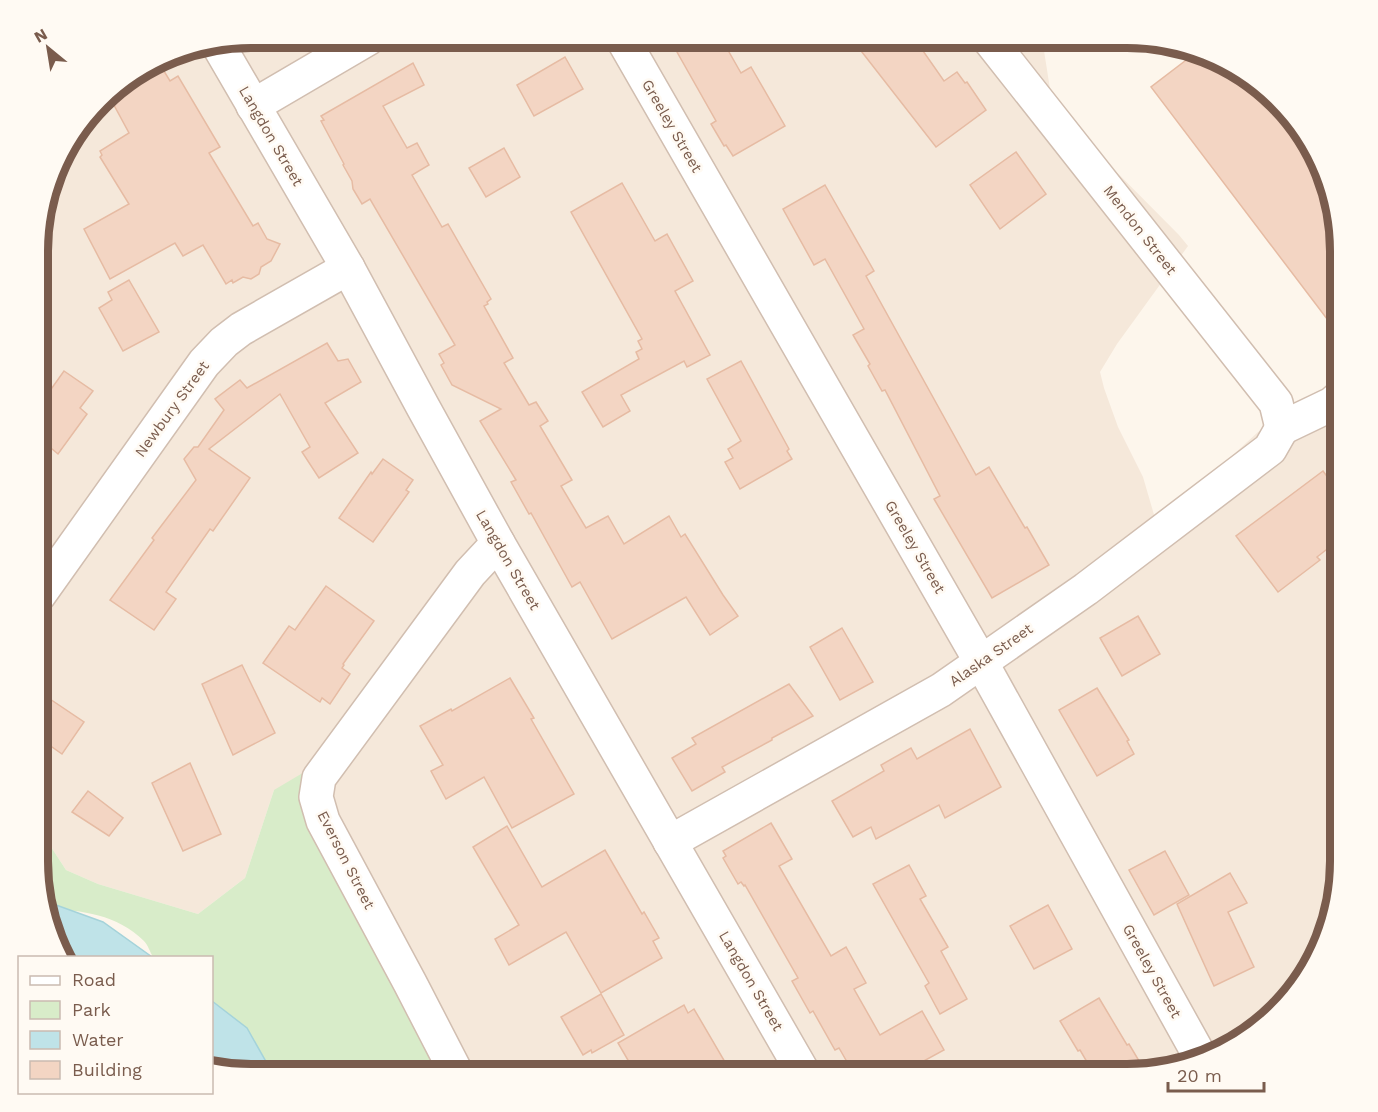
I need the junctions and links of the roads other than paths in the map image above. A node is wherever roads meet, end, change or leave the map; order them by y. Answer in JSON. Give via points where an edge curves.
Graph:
{"nodes":[{"id":1,"x":352,"y":48,"type":"edge"},
{"id":2,"x":627,"y":48,"type":"edge"},
{"id":3,"x":996,"y":48,"type":"edge"},
{"id":4,"x":221,"y":51,"type":"edge"},
{"id":5,"x":253,"y":106,"type":"junction"},
{"id":6,"x":348,"y":268,"type":"junction"},
{"id":7,"x":1330,"y":405,"type":"edge"},
{"id":8,"x":1282,"y":428,"type":"junction"},
{"id":9,"x":498,"y":543,"type":"junction"},
{"id":10,"x":48,"y":582,"type":"edge"},
{"id":11,"x":981,"y":662,"type":"junction"},
{"id":12,"x":670,"y":842,"type":"junction"},
{"id":13,"x":1197,"y":1051,"type":"edge"},
{"id":14,"x":452,"y":1064,"type":"edge"},
{"id":15,"x":798,"y":1064,"type":"edge"}],
"edges":[{"from":1,"to":5,"type":"street"},
{"from":2,"to":11,"type":"street","name":"Greeley Street"},
{"from":3,"to":8,"type":"street","name":"Mendon Street","via":[[1276,403]]},
{"from":4,"to":5,"type":"street","name":"Langdon Street"},
{"from":5,"to":6,"type":"street","name":"Langdon Street"},
{"from":6,"to":9,"type":"street","name":"Langdon Street"},
{"from":6,"to":10,"type":"street","name":"Newbury Street","via":[[224,342],[204,363]]},
{"from":7,"to":8,"type":"street"},
{"from":8,"to":11,"type":"street","name":"Alaska Street","via":[[1270,448],[1086,588]]},
{"from":9,"to":12,"type":"street","name":"Langdon Street"},
{"from":9,"to":14,"type":"street","name":"Everson Street","via":[[470,573],[319,778],[316,797],[323,821]]},
{"from":11,"to":12,"type":"street","name":"Alaska Street","via":[[941,690]]},
{"from":11,"to":13,"type":"street","name":"Greeley Street"},
{"from":12,"to":15,"type":"street","name":"Langdon Street"}]}
